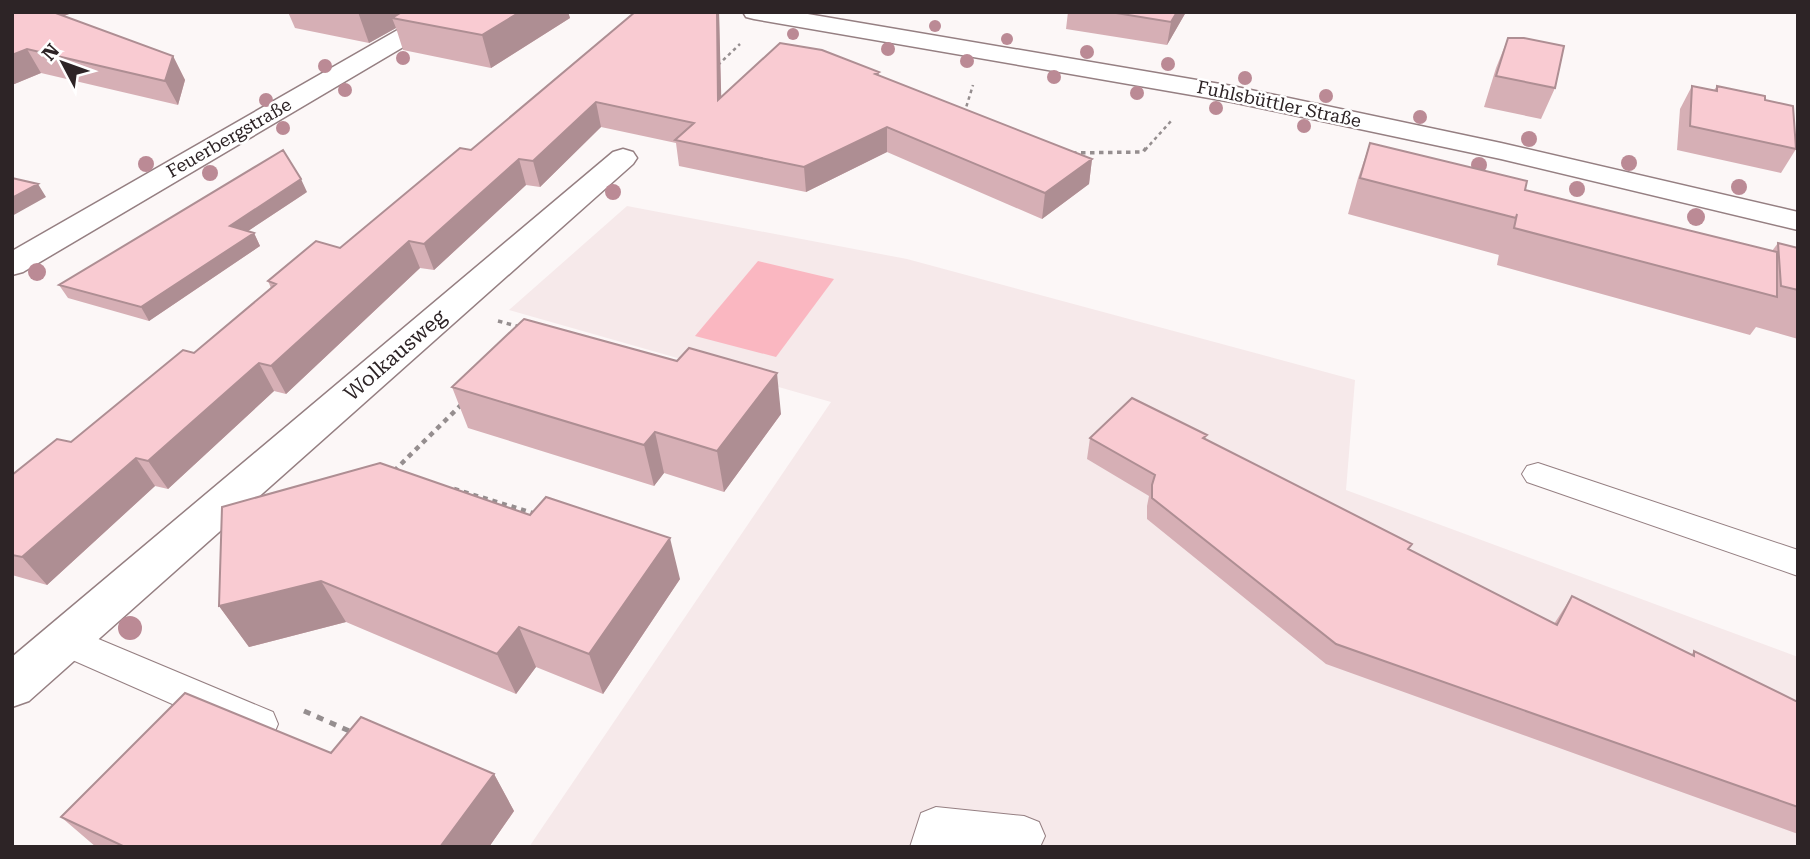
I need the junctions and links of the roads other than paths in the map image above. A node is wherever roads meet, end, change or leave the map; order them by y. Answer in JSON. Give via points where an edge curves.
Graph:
{"nodes":[{"id":1,"x":446,"y":12,"type":"edge"},
{"id":2,"x":762,"y":14,"type":"edge"},
{"id":3,"x":622,"y":158,"type":"dead end"},
{"id":4,"x":1798,"y":221,"type":"edge"},
{"id":5,"x":12,"y":265,"type":"edge"},
{"id":6,"x":1538,"y":474,"type":"dead end"},
{"id":7,"x":1798,"y":563,"type":"edge"},
{"id":8,"x":65,"y":640,"type":"junction"},
{"id":9,"x":12,"y":686,"type":"edge"},
{"id":10,"x":259,"y":724,"type":"edge"},
{"id":11,"x":1024,"y":836,"type":"dead end"},
{"id":12,"x":931,"y":847,"type":"edge"}],
"edges":[{"from":1,"to":5,"type":"street","name":"Feuerbergstraße"},
{"from":2,"to":4,"type":"street","name":"Fuhlsbüttler Straße","via":[[1191,86],[1501,150]]},
{"from":3,"to":8,"type":"street","name":"Wolkausweg"},
{"from":6,"to":7,"type":"lane"},
{"from":8,"to":9,"type":"street","name":"Wolkausweg"},
{"from":8,"to":10,"type":"lane"},
{"from":11,"to":12,"type":"lane","via":[[936,827]]}]}
